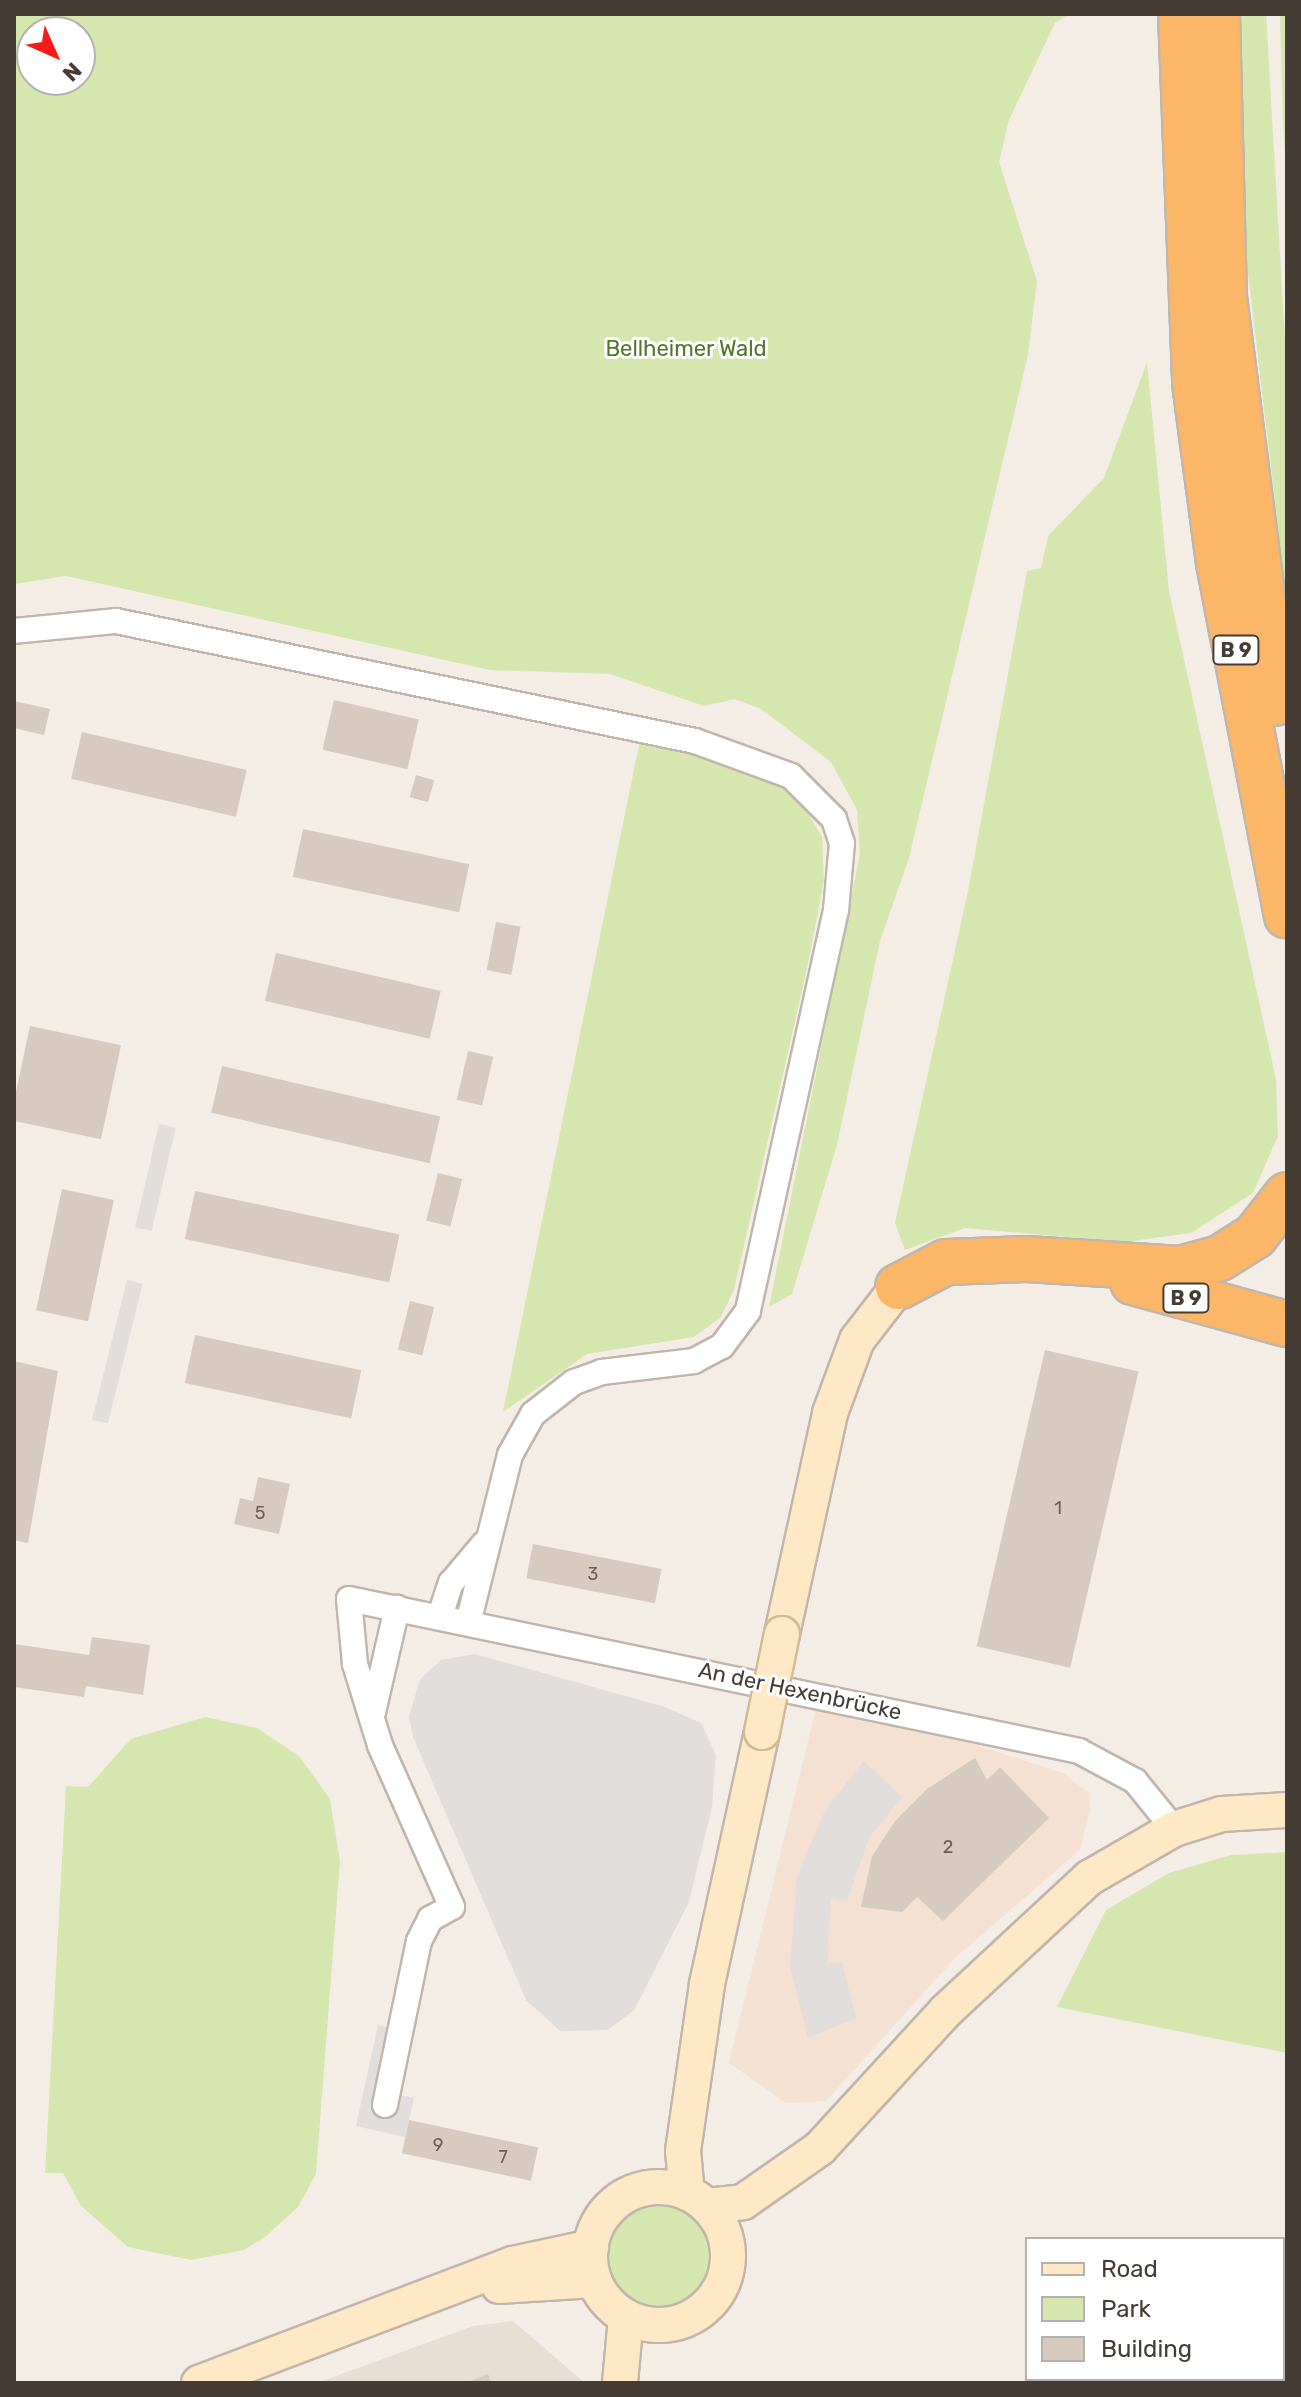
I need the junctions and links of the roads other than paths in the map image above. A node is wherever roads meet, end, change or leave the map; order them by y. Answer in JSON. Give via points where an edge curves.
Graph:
{"nodes":[{"id":1,"x":1181,"y":14,"type":"edge"},
{"id":2,"x":1217,"y":14,"type":"edge"},
{"id":3,"x":14,"y":631,"type":"edge"},
{"id":4,"x":1285,"y":747,"type":"edge"},
{"id":5,"x":1287,"y":915,"type":"edge"},
{"id":6,"x":1287,"y":1195,"type":"edge"},
{"id":7,"x":1085,"y":1266,"type":"junction"},
{"id":8,"x":898,"y":1287,"type":"joint"},
{"id":9,"x":1287,"y":1324,"type":"edge"},
{"id":10,"x":489,"y":1538,"type":"junction"},
{"id":11,"x":397,"y":1608,"type":"junction"},
{"id":12,"x":440,"y":1616,"type":"junction"},
{"id":13,"x":469,"y":1620,"type":"junction"},
{"id":14,"x":372,"y":1718,"type":"junction"},
{"id":15,"x":1287,"y":1810,"type":"edge"},
{"id":16,"x":1174,"y":1829,"type":"junction"},
{"id":17,"x":707,"y":1984,"type":"junction"},
{"id":18,"x":907,"y":2052,"type":"junction"},
{"id":19,"x":385,"y":2105,"type":"dead end"},
{"id":20,"x":647,"y":2188,"type":"junction"},
{"id":21,"x":697,"y":2199,"type":"junction"},
{"id":22,"x":728,"y":2250,"type":"junction"},
{"id":23,"x":592,"y":2264,"type":"junction"},
{"id":24,"x":626,"y":2317,"type":"junction"},
{"id":25,"x":665,"y":2325,"type":"junction"},
{"id":26,"x":199,"y":2383,"type":"edge"},
{"id":27,"x":620,"y":2383,"type":"edge"},
{"id":28,"x":639,"y":2383,"type":"edge"}],
"edges":[{"from":1,"to":5,"type":"highway","number":"B 9","via":[[1195,383],[1219,563]]},
{"from":2,"to":4,"type":"highway","number":"B 9","via":[[1224,297]]},
{"from":3,"to":10,"type":"street","via":[[116,621],[695,741],[791,776],[834,819],[842,843],[836,910],[748,1311],[722,1346],[694,1361],[602,1372],[551,1396],[510,1455]]},
{"from":6,"to":7,"type":"highway","number":"B 9","via":[[1255,1236],[1220,1258],[1180,1269]]},
{"from":7,"to":8,"type":"highway","number":"B 9","via":[[1027,1259],[946,1262]]},
{"from":7,"to":9,"type":"highway","number":"B 9"},
{"from":8,"to":17,"type":"main road","number":"B 9","bridge":true,"via":[[857,1340],[830,1413]]},
{"from":10,"to":12,"type":"street","via":[[451,1583]]},
{"from":10,"to":13,"type":"street"},
{"from":11,"to":12,"type":"street","name":"An der Hexenbrücke"},
{"from":11,"to":14,"type":"street"},
{"from":11,"to":14,"type":"street","name":"An der Hexenbrücke","via":[[349,1599],[355,1664]]},
{"from":12,"to":13,"type":"street","name":"An der Hexenbrücke"},
{"from":13,"to":16,"type":"street","name":"An der Hexenbrücke","via":[[1079,1751],[1135,1781]]},
{"from":14,"to":19,"type":"street","name":"An der Hexenbrücke","via":[[452,1907],[430,1919],[419,1941]]},
{"from":15,"to":16,"type":"main road","via":[[1222,1814]]},
{"from":16,"to":18,"type":"main road","via":[[1089,1878]]},
{"from":17,"to":20,"type":"main road","number":"B 9"},
{"from":17,"to":21,"type":"main road","number":"B 9","via":[[683,2151]]},
{"from":18,"to":21,"type":"main road","via":[[781,2180],[743,2202]]},
{"from":18,"to":22,"type":"main road","via":[[827,2160]]},
{"from":20,"to":21,"type":"main road"},
{"from":20,"to":23,"type":"main road","via":[[609,2209]]},
{"from":21,"to":22,"type":"main road","number":"B 9"},
{"from":22,"to":25,"type":"main road","via":[[712,2301]]},
{"from":23,"to":24,"type":"main road"},
{"from":23,"to":26,"type":"main road","via":[[363,2323]]},
{"from":24,"to":25,"type":"main road"},
{"from":24,"to":27,"type":"main road"},
{"from":25,"to":28,"type":"main road"}]}
